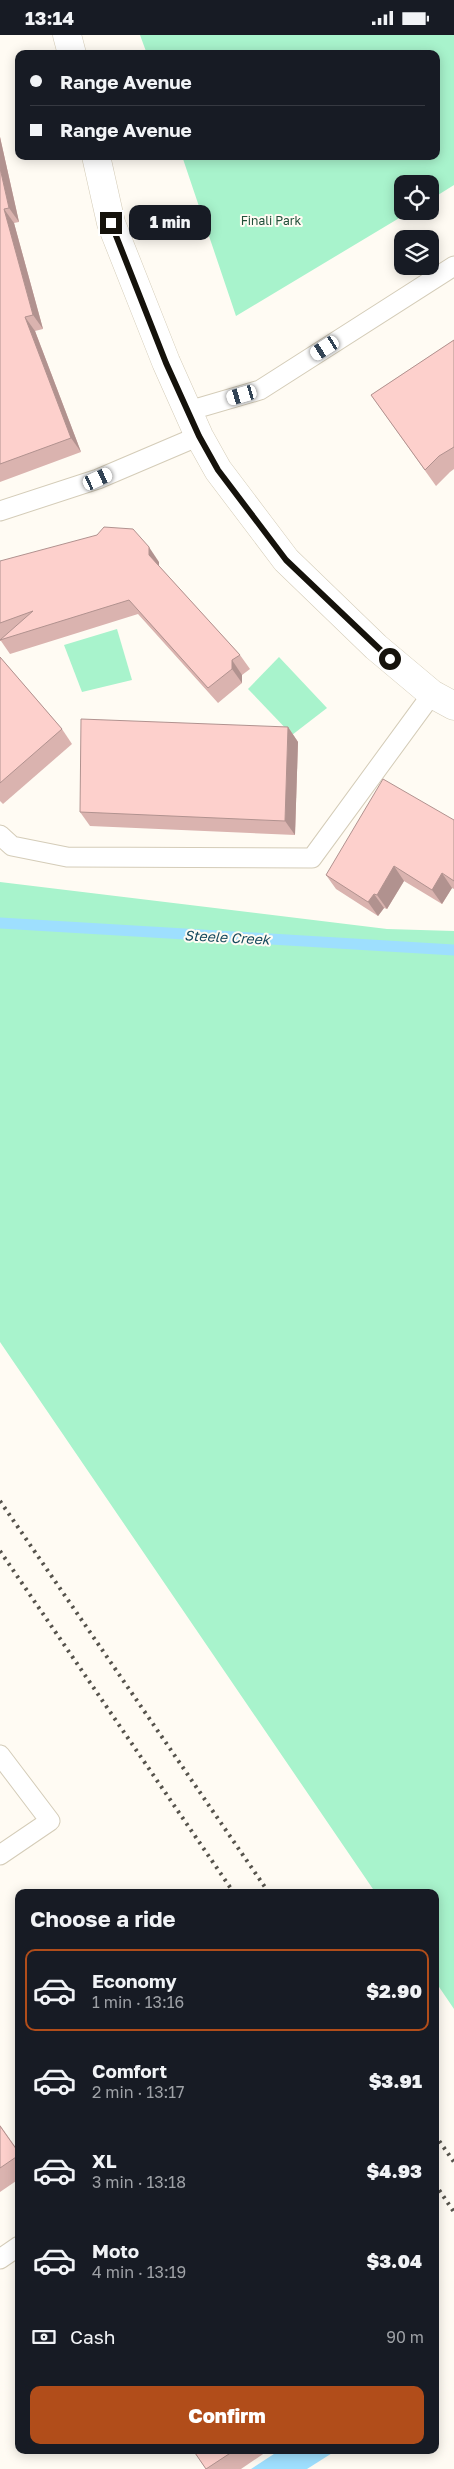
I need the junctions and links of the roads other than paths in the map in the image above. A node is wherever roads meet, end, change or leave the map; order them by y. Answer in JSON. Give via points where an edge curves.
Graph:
{"nodes":[{"id":1,"x":67,"y":35,"type":"edge"},
{"id":2,"x":71,"y":50,"type":"edge"},
{"id":3,"x":97,"y":160,"type":"edge"},
{"id":4,"x":454,"y":266,"type":"edge"},
{"id":5,"x":188,"y":411,"type":"junction"},
{"id":6,"x":199,"y":436,"type":"junction"},
{"id":7,"x":0,"y":511,"type":"edge"},
{"id":8,"x":443,"y":700,"type":"edge"},
{"id":9,"x":0,"y":835,"type":"edge"},
{"id":10,"x":0,"y":1755,"type":"edge"},
{"id":11,"x":0,"y":1855,"type":"edge"},
{"id":12,"x":15,"y":2249,"type":"edge"},
{"id":13,"x":0,"y":2259,"type":"edge"}],
"edges":[{"from":1,"to":2,"type":"street"},
{"from":3,"to":5,"type":"street","via":[[111,223]]},
{"from":4,"to":5,"type":"lane","via":[[260,390]]},
{"from":5,"to":6,"type":"street"},
{"from":6,"to":7,"type":"lane","via":[[98,479]]},
{"from":6,"to":8,"type":"street","via":[[218,470],[286,560],[376,647]]},
{"from":8,"to":9,"type":"lane","via":[[312,858],[67,857],[12,847]]},
{"from":10,"to":11,"type":"lane","via":[[50,1821]]},
{"from":12,"to":13,"type":"lane"}]}
